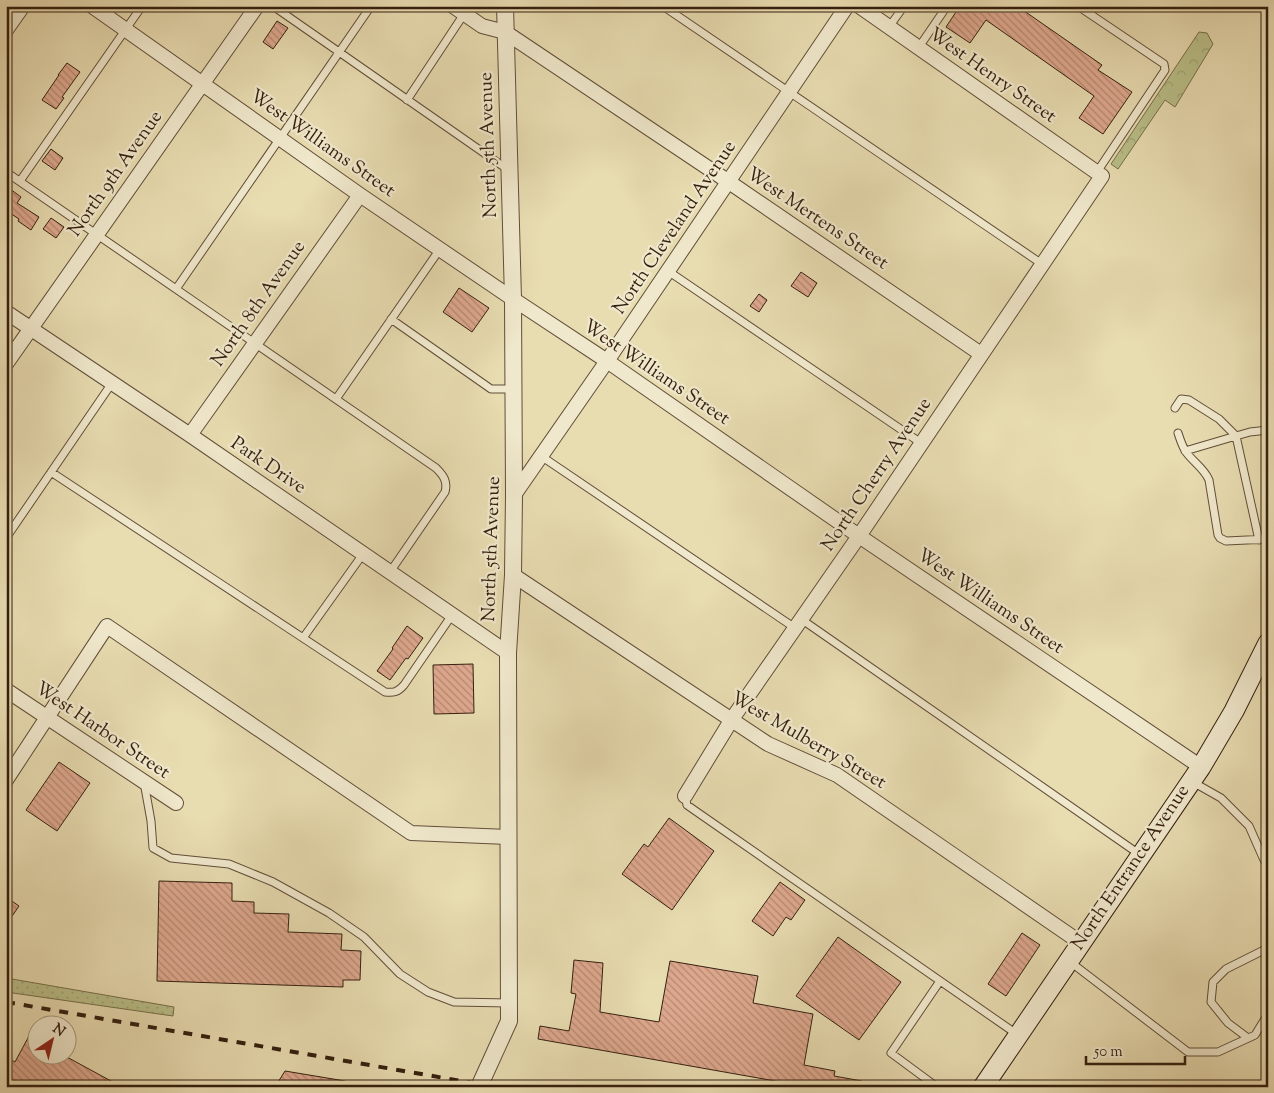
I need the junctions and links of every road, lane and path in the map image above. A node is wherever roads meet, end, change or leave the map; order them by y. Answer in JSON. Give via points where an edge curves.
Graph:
{"nodes":[{"id":1,"x":23,"y":6,"type":"edge"},
{"id":2,"x":92,"y":6,"type":"edge"},
{"id":3,"x":142,"y":6,"type":"edge"},
{"id":4,"x":257,"y":6,"type":"edge"},
{"id":5,"x":273,"y":6,"type":"edge"},
{"id":6,"x":371,"y":6,"type":"edge"},
{"id":7,"x":505,"y":6,"type":"edge"},
{"id":8,"x":663,"y":6,"type":"edge"},
{"id":9,"x":847,"y":6,"type":"edge"},
{"id":10,"x":859,"y":6,"type":"edge"},
{"id":11,"x":904,"y":6,"type":"edge"},
{"id":12,"x":947,"y":6,"type":"edge"},
{"id":13,"x":1078,"y":6,"type":"edge"},
{"id":14,"x":458,"y":10,"type":"edge"},
{"id":15,"x":889,"y":27,"type":"junction"},
{"id":16,"x":6,"y":30,"type":"edge"},
{"id":17,"x":126,"y":30,"type":"junction"},
{"id":18,"x":506,"y":32,"type":"junction"},
{"id":19,"x":919,"y":48,"type":"junction"},
{"id":20,"x":339,"y":52,"type":"junction"},
{"id":21,"x":202,"y":83,"type":"junction"},
{"id":22,"x":789,"y":92,"type":"junction"},
{"id":23,"x":407,"y":100,"type":"junction"},
{"id":24,"x":280,"y":138,"type":"junction"},
{"id":25,"x":510,"y":170,"type":"junction"},
{"id":26,"x":6,"y":172,"type":"edge"},
{"id":27,"x":1100,"y":174,"type":"junction"},
{"id":28,"x":20,"y":181,"type":"junction"},
{"id":29,"x":729,"y":182,"type":"junction"},
{"id":30,"x":360,"y":194,"type":"junction"},
{"id":31,"x":97,"y":234,"type":"junction"},
{"id":32,"x":440,"y":249,"type":"junction"},
{"id":33,"x":1042,"y":264,"type":"junction"},
{"id":34,"x":668,"y":271,"type":"junction"},
{"id":35,"x":176,"y":289,"type":"junction"},
{"id":36,"x":513,"y":299,"type":"junction"},
{"id":37,"x":6,"y":312,"type":"edge"},
{"id":38,"x":392,"y":319,"type":"junction"},
{"id":39,"x":31,"y":329,"type":"junction"},
{"id":40,"x":255,"y":343,"type":"junction"},
{"id":41,"x":982,"y":354,"type":"junction"},
{"id":42,"x":607,"y":361,"type":"junction"},
{"id":43,"x":6,"y":364,"type":"edge"},
{"id":44,"x":112,"y":383,"type":"junction"},
{"id":45,"x":514,"y":390,"type":"junction"},
{"id":46,"x":336,"y":399,"type":"junction"},
{"id":47,"x":1175,"y":408,"type":"dead end"},
{"id":48,"x":1268,"y":430,"type":"edge"},
{"id":49,"x":1178,"y":433,"type":"dead end"},
{"id":50,"x":190,"y":435,"type":"junction"},
{"id":51,"x":1236,"y":436,"type":"junction"},
{"id":52,"x":921,"y":443,"type":"junction"},
{"id":53,"x":1185,"y":450,"type":"junction"},
{"id":54,"x":541,"y":456,"type":"junction"},
{"id":55,"x":52,"y":472,"type":"junction"},
{"id":56,"x":514,"y":495,"type":"junction"},
{"id":57,"x":859,"y":536,"type":"junction"},
{"id":58,"x":6,"y":538,"type":"edge"},
{"id":59,"x":1268,"y":539,"type":"edge"},
{"id":60,"x":1259,"y":540,"type":"junction"},
{"id":61,"x":362,"y":554,"type":"junction"},
{"id":62,"x":390,"y":572,"type":"junction"},
{"id":63,"x":513,"y":574,"type":"junction"},
{"id":64,"x":452,"y":615,"type":"junction"},
{"id":65,"x":798,"y":623,"type":"junction"},
{"id":66,"x":303,"y":638,"type":"junction"},
{"id":67,"x":1268,"y":643,"type":"edge"},
{"id":68,"x":508,"y":652,"type":"junction"},
{"id":69,"x":6,"y":690,"type":"edge"},
{"id":70,"x":48,"y":717,"type":"junction"},
{"id":71,"x":732,"y":719,"type":"junction"},
{"id":72,"x":1196,"y":774,"type":"junction"},
{"id":73,"x":6,"y":780,"type":"edge"},
{"id":74,"x":144,"y":781,"type":"junction"},
{"id":75,"x":684,"y":796,"type":"joint"},
{"id":76,"x":176,"y":803,"type":"dead end"},
{"id":77,"x":508,"y":837,"type":"junction"},
{"id":78,"x":1140,"y":855,"type":"junction"},
{"id":79,"x":1268,"y":863,"type":"edge"},
{"id":80,"x":1081,"y":943,"type":"junction"},
{"id":81,"x":1268,"y":948,"type":"edge"},
{"id":82,"x":1068,"y":961,"type":"junction"},
{"id":83,"x":940,"y":981,"type":"junction"},
{"id":84,"x":509,"y":1002,"type":"junction"},
{"id":85,"x":1268,"y":1014,"type":"edge"},
{"id":86,"x":1018,"y":1035,"type":"junction"},
{"id":87,"x":1248,"y":1038,"type":"junction"},
{"id":88,"x":479,"y":1087,"type":"edge"},
{"id":89,"x":937,"y":1087,"type":"edge"},
{"id":90,"x":983,"y":1087,"type":"edge"}],
"edges":[{"from":1,"to":16,"type":"street"},
{"from":2,"to":17,"type":"street","name":"West Williams Street"},
{"from":3,"to":17,"type":"lane"},
{"from":4,"to":21,"type":"street","name":"North 9th Avenue"},
{"from":5,"to":20,"type":"lane"},
{"from":6,"to":20,"type":"lane"},
{"from":7,"to":18,"type":"street","name":"North 5th Avenue"},
{"from":8,"to":22,"type":"lane"},
{"from":9,"to":22,"type":"street","name":"North Cleveland Avenue"},
{"from":10,"to":15,"type":"street","name":"West Henry Street"},
{"from":11,"to":15,"type":"lane"},
{"from":12,"to":19,"type":"lane"},
{"from":13,"to":27,"type":"lane","via":[[1164,64],[1165,70]]},
{"from":14,"to":18,"type":"street","name":"West Mertens Street","via":[[482,26]]},
{"from":14,"to":23,"type":"lane"},
{"from":15,"to":19,"type":"street","name":"West Henry Street"},
{"from":17,"to":21,"type":"street","name":"West Williams Street"},
{"from":17,"to":28,"type":"lane"},
{"from":18,"to":25,"type":"street","name":"North 5th Avenue"},
{"from":18,"to":29,"type":"street","name":"West Mertens Street"},
{"from":19,"to":27,"type":"street","name":"West Henry Street"},
{"from":20,"to":23,"type":"lane"},
{"from":20,"to":24,"type":"lane"},
{"from":21,"to":24,"type":"street","name":"West Williams Street"},
{"from":21,"to":31,"type":"street","name":"North 9th Avenue"},
{"from":22,"to":29,"type":"street","name":"North Cleveland Avenue"},
{"from":22,"to":33,"type":"lane"},
{"from":23,"to":25,"type":"lane"},
{"from":24,"to":30,"type":"street","name":"West Williams Street"},
{"from":24,"to":35,"type":"lane"},
{"from":25,"to":36,"type":"street","name":"North 5th Avenue"},
{"from":26,"to":28,"type":"lane"},
{"from":27,"to":33,"type":"street","name":"North Cherry Avenue"},
{"from":28,"to":31,"type":"lane"},
{"from":29,"to":34,"type":"street","name":"North Cleveland Avenue"},
{"from":29,"to":41,"type":"street","name":"West Mertens Street"},
{"from":30,"to":32,"type":"street","name":"West Williams Street"},
{"from":30,"to":40,"type":"street","name":"North 8th Avenue"},
{"from":31,"to":35,"type":"lane"},
{"from":31,"to":39,"type":"street","name":"North 9th Avenue"},
{"from":32,"to":36,"type":"street","name":"West Williams Street"},
{"from":32,"to":38,"type":"lane"},
{"from":33,"to":41,"type":"street","name":"North Cherry Avenue"},
{"from":34,"to":42,"type":"street","name":"North Cleveland Avenue"},
{"from":34,"to":52,"type":"lane"},
{"from":35,"to":40,"type":"lane"},
{"from":36,"to":42,"type":"street","name":"West Williams Street"},
{"from":36,"to":45,"type":"street","name":"North 5th Avenue"},
{"from":37,"to":39,"type":"street","name":"Park Drive"},
{"from":38,"to":45,"type":"lane","via":[[491,389]]},
{"from":38,"to":46,"type":"lane"},
{"from":39,"to":43,"type":"street","name":"North 9th Avenue"},
{"from":39,"to":44,"type":"street","name":"Park Drive"},
{"from":40,"to":46,"type":"lane"},
{"from":40,"to":50,"type":"street","name":"North 8th Avenue"},
{"from":41,"to":52,"type":"street","name":"North Cherry Avenue"},
{"from":42,"to":54,"type":"street","name":"North Cleveland Avenue"},
{"from":42,"to":57,"type":"street","name":"West Williams Street"},
{"from":44,"to":50,"type":"street","name":"Park Drive"},
{"from":44,"to":55,"type":"lane"},
{"from":45,"to":56,"type":"street","name":"North 5th Avenue"},
{"from":46,"to":62,"type":"lane","via":[[436,468],[447,485]]},
{"from":47,"to":51,"type":"lane","via":[[1181,399],[1189,400],[1219,419]]},
{"from":48,"to":51,"type":"lane"},
{"from":49,"to":53,"type":"lane"},
{"from":50,"to":61,"type":"street","name":"Park Drive"},
{"from":51,"to":53,"type":"lane"},
{"from":51,"to":60,"type":"lane"},
{"from":52,"to":57,"type":"street","name":"North Cherry Avenue"},
{"from":53,"to":60,"type":"lane","via":[[1209,480],[1220,538],[1226,541]]},
{"from":54,"to":56,"type":"street","name":"North Cleveland Avenue"},
{"from":54,"to":65,"type":"lane"},
{"from":55,"to":58,"type":"lane"},
{"from":55,"to":66,"type":"lane"},
{"from":56,"to":63,"type":"street","name":"North 5th Avenue"},
{"from":57,"to":65,"type":"street","name":"North Cherry Avenue"},
{"from":57,"to":72,"type":"street","name":"West Williams Street"},
{"from":59,"to":60,"type":"lane"},
{"from":61,"to":62,"type":"street","name":"Park Drive"},
{"from":61,"to":66,"type":"lane"},
{"from":62,"to":64,"type":"street","name":"Park Drive"},
{"from":63,"to":68,"type":"street","name":"North 5th Avenue"},
{"from":63,"to":71,"type":"street","name":"West Mulberry Street"},
{"from":64,"to":66,"type":"lane","via":[[404,685],[393,693],[385,692]]},
{"from":64,"to":68,"type":"street","name":"Park Drive"},
{"from":65,"to":71,"type":"street","name":"North Cherry Avenue"},
{"from":65,"to":78,"type":"lane"},
{"from":67,"to":72,"type":"main road","name":"North Entrance Avenue","via":[[1234,711]]},
{"from":68,"to":77,"type":"street","name":"North 5th Avenue"},
{"from":69,"to":70,"type":"street","name":"West Harbor Street"},
{"from":70,"to":73,"type":"street"},
{"from":70,"to":74,"type":"street","name":"West Harbor Street"},
{"from":70,"to":77,"type":"street","via":[[107,626],[411,834]]},
{"from":71,"to":75,"type":"street","name":"North Cherry Avenue"},
{"from":71,"to":80,"type":"street","name":"West Mulberry Street","via":[[768,744],[837,775]]},
{"from":72,"to":78,"type":"main road","name":"North Entrance Avenue"},
{"from":72,"to":79,"type":"lane","via":[[1249,826]]},
{"from":74,"to":76,"type":"street","name":"West Harbor Street"},
{"from":74,"to":84,"type":"lane","via":[[153,848],[171,858],[229,864],[272,882],[329,913],[364,937],[400,974],[428,992],[454,1002]]},
{"from":75,"to":83,"type":"lane","via":[[687,805]]},
{"from":77,"to":84,"type":"street","name":"North 5th Avenue"},
{"from":78,"to":80,"type":"main road","name":"North Entrance Avenue"},
{"from":80,"to":82,"type":"main road","name":"North Entrance Avenue"},
{"from":81,"to":87,"type":"lane","via":[[1226,969],[1213,982],[1211,1002],[1228,1023]]},
{"from":82,"to":86,"type":"main road","name":"North Entrance Avenue"},
{"from":82,"to":87,"type":"lane","via":[[1188,1052],[1218,1052]]},
{"from":83,"to":86,"type":"lane"},
{"from":83,"to":89,"type":"lane","via":[[891,1053]]},
{"from":84,"to":88,"type":"street","name":"North 5th Avenue","via":[[509,1021]]},
{"from":85,"to":87,"type":"lane","via":[[1255,1035]]},
{"from":86,"to":90,"type":"main road","name":"North Entrance Avenue"}]}
